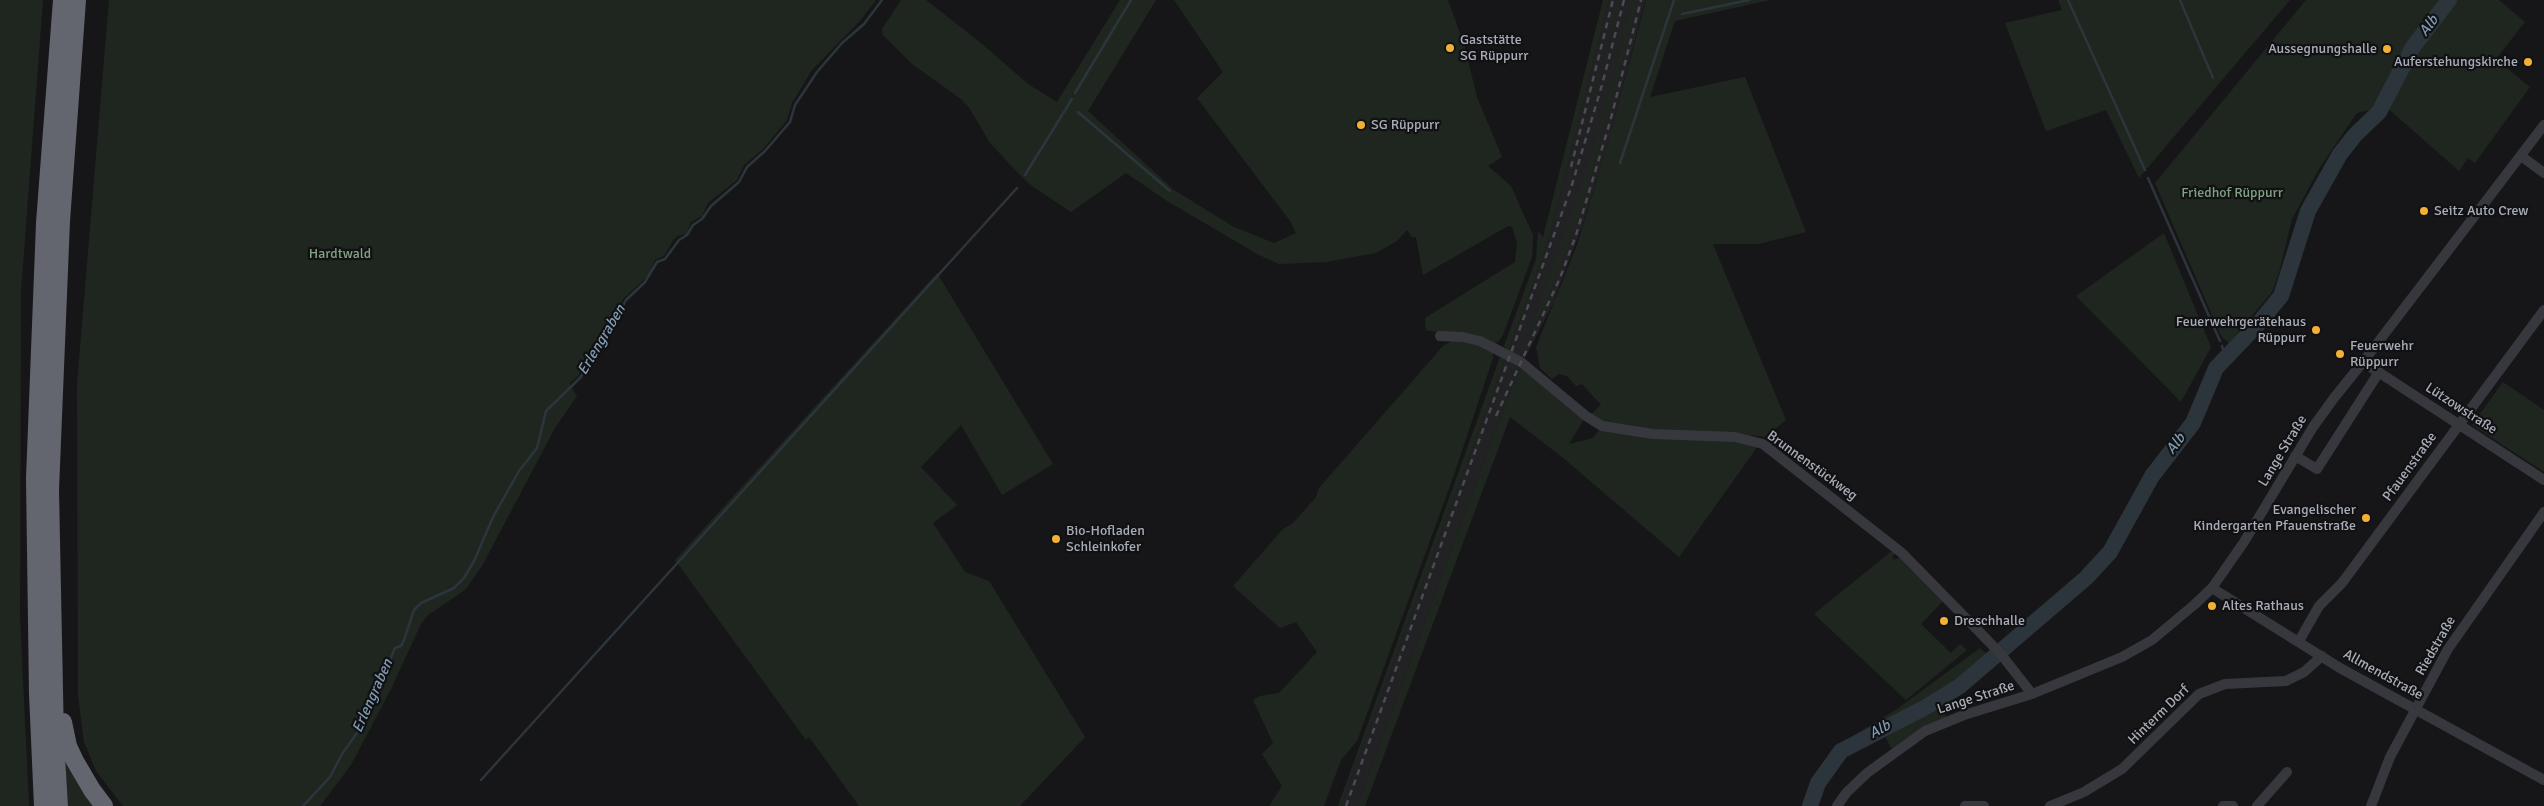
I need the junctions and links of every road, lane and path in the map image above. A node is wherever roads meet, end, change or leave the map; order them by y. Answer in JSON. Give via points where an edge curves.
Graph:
{"nodes":[{"id":1,"x":62,"y":0,"type":"edge"},
{"id":2,"x":77,"y":0,"type":"edge"},
{"id":3,"x":2544,"y":125,"type":"edge"},
{"id":4,"x":2520,"y":156,"type":"junction"},
{"id":5,"x":2544,"y":173,"type":"edge"},
{"id":6,"x":2544,"y":310,"type":"edge"},
{"id":7,"x":1440,"y":336,"type":"dead end"},
{"id":8,"x":2363,"y":362,"type":"junction"},
{"id":9,"x":2379,"y":372,"type":"junction"},
{"id":10,"x":2459,"y":424,"type":"junction"},
{"id":11,"x":2295,"y":456,"type":"junction"},
{"id":12,"x":2544,"y":480,"type":"edge"},
{"id":13,"x":2544,"y":512,"type":"edge"},
{"id":14,"x":2212,"y":588,"type":"junction"},
{"id":15,"x":2299,"y":641,"type":"junction"},
{"id":16,"x":2322,"y":656,"type":"junction"},
{"id":17,"x":54,"y":670,"type":"junction"},
{"id":18,"x":2032,"y":694,"type":"junction"},
{"id":19,"x":2416,"y":710,"type":"junction"},
{"id":20,"x":2287,"y":772,"type":"dead end"},
{"id":21,"x":2544,"y":780,"type":"edge"},
{"id":22,"x":43,"y":806,"type":"edge"},
{"id":23,"x":59,"y":806,"type":"edge"},
{"id":24,"x":104,"y":806,"type":"edge"},
{"id":25,"x":1837,"y":806,"type":"edge"},
{"id":26,"x":1965,"y":806,"type":"edge"},
{"id":27,"x":1984,"y":806,"type":"edge"},
{"id":28,"x":2050,"y":806,"type":"edge"},
{"id":29,"x":2223,"y":806,"type":"edge"},
{"id":30,"x":2233,"y":806,"type":"edge"},
{"id":31,"x":2258,"y":806,"type":"edge"},
{"id":32,"x":2371,"y":806,"type":"edge"}],
"edges":[{"from":1,"to":22,"type":"highway","via":[[45,222],[35,478]]},
{"from":2,"to":17,"type":"highway","via":[[54,354],[50,490]]},
{"from":3,"to":4,"type":"street","name":"Lange Straße"},
{"from":4,"to":5,"type":"street"},
{"from":4,"to":8,"type":"street","name":"Lange Straße"},
{"from":6,"to":10,"type":"street","name":"Pfauenstraße"},
{"from":7,"to":18,"type":"street","name":"Brunnenstückweg","via":[[1480,342],[1521,362],[1602,426],[1652,434],[1735,437],[1764,444],[1893,545],[1994,646]]},
{"from":8,"to":9,"type":"street","name":"Lützowstraße"},
{"from":8,"to":11,"type":"street","name":"Lange Straße"},
{"from":9,"to":10,"type":"street","name":"Lützowstraße"},
{"from":9,"to":11,"type":"street","via":[[2317,469]]},
{"from":10,"to":12,"type":"street","name":"Lützowstraße"},
{"from":10,"to":15,"type":"street","name":"Pfauenstraße","via":[[2342,583],[2319,606]]},
{"from":11,"to":14,"type":"street","name":"Lange Straße","via":[[2244,542]]},
{"from":13,"to":19,"type":"street","name":"Riedstraße","via":[[2460,629]]},
{"from":14,"to":15,"type":"street","name":"Allmendstraße"},
{"from":14,"to":18,"type":"street","name":"Lange Straße","via":[[2174,624],[2142,647]]},
{"from":15,"to":16,"type":"street","name":"Allmendstraße"},
{"from":16,"to":19,"type":"street","name":"Allmendstraße"},
{"from":16,"to":28,"type":"street","name":"Hinterm Dorf","via":[[2304,672],[2286,681],[2225,684],[2199,694],[2122,769],[2084,792]]},
{"from":17,"to":23,"type":"highway"},
{"from":17,"to":24,"type":"highway","via":[[68,746],[83,777]]},
{"from":18,"to":25,"type":"street","name":"Lange Straße","via":[[1925,731],[1867,774]]},
{"from":19,"to":21,"type":"street","name":"Allmendstraße"},
{"from":19,"to":32,"type":"street","name":"Riedstraße","via":[[2382,773]]},
{"from":20,"to":31,"type":"street"},
{"from":26,"to":27,"type":"street"},
{"from":29,"to":30,"type":"street"}]}
